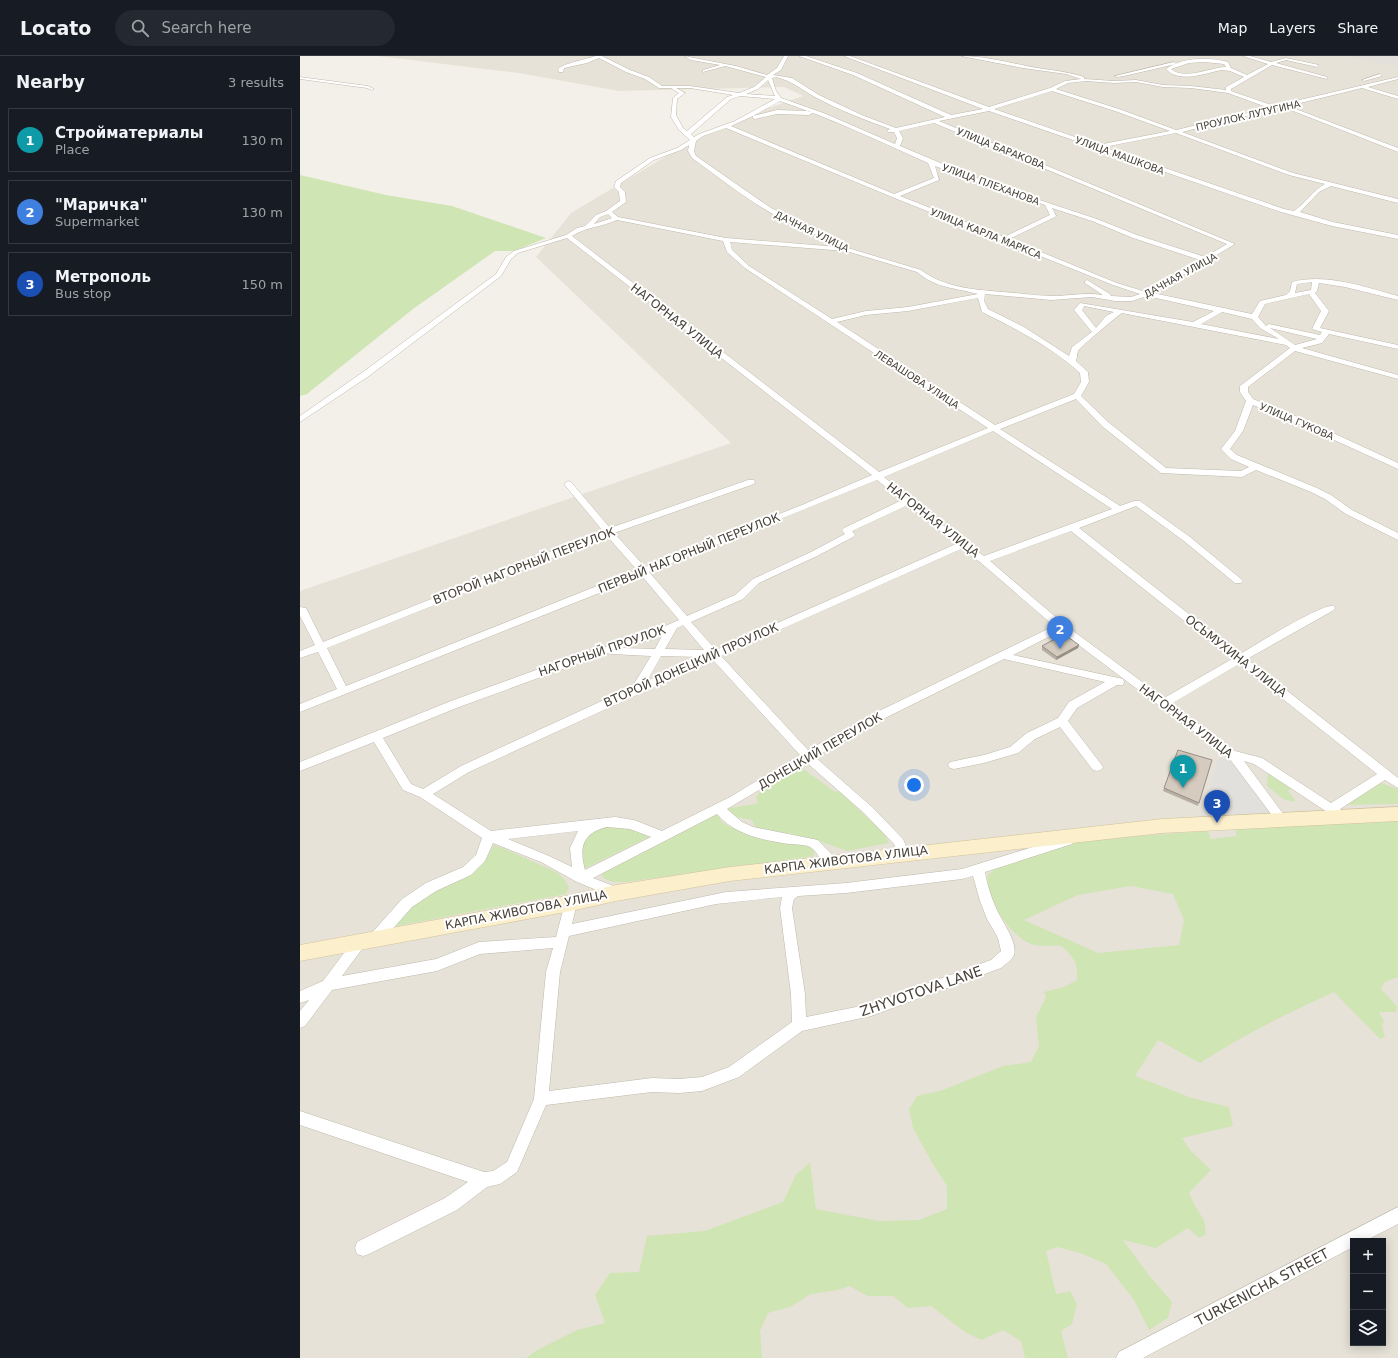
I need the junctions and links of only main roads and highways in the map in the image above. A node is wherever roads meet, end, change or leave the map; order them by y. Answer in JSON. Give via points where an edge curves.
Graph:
{"nodes":[{"id":1,"x":1398,"y":814,"type":"edge"},
{"id":2,"x":300,"y":953,"type":"edge"}],
"edges":[{"from":1,"to":2,"type":"main road","name":"КАРПА ЖИВОТОВА УЛИЦА","via":[[1336,813],[1162,826],[730,874]]}]}
